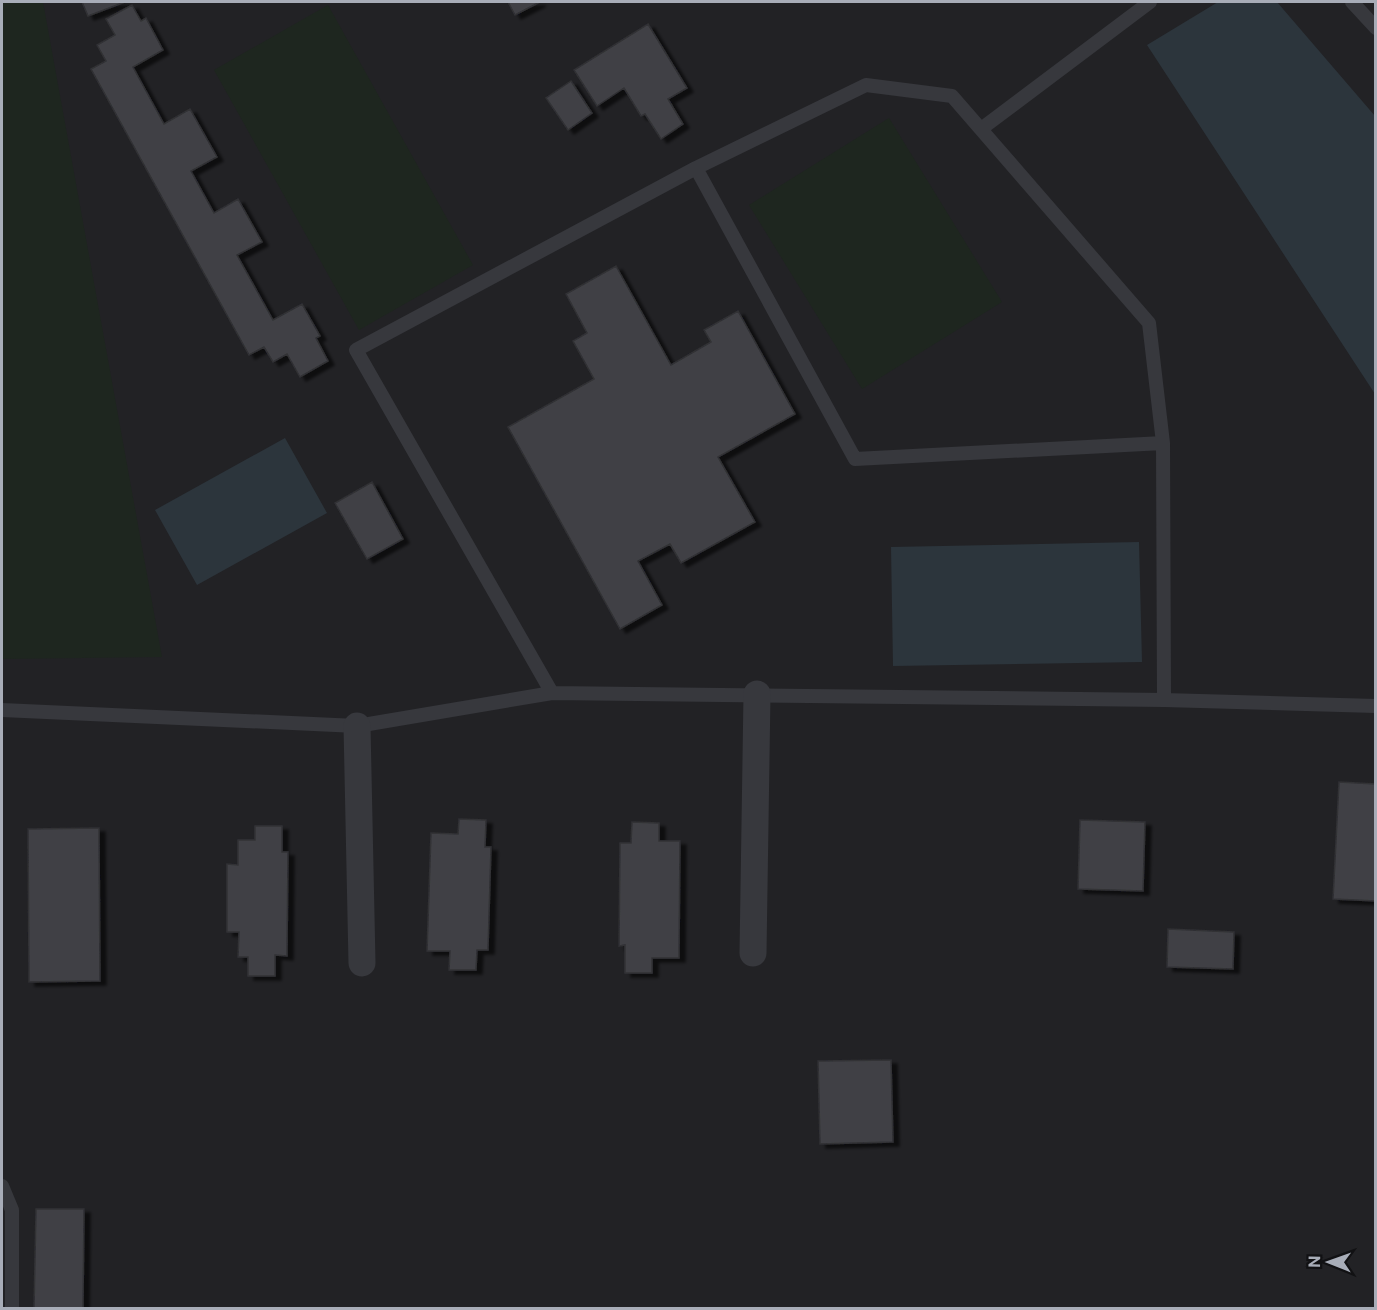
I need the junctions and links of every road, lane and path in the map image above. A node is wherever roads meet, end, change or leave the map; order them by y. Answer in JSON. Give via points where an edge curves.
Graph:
{"nodes":[{"id":1,"x":1150,"y":2,"type":"edge"},
{"id":2,"x":1352,"y":2,"type":"edge"},
{"id":3,"x":1376,"y":28,"type":"edge"},
{"id":4,"x":981,"y":129,"type":"junction"},
{"id":5,"x":696,"y":168,"type":"junction"},
{"id":6,"x":1163,"y":443,"type":"junction"},
{"id":7,"x":552,"y":693,"type":"junction"},
{"id":8,"x":757,"y":694,"type":"junction"},
{"id":9,"x":1164,"y":700,"type":"junction"},
{"id":10,"x":1376,"y":706,"type":"edge"},
{"id":11,"x":2,"y":710,"type":"edge"},
{"id":12,"x":357,"y":726,"type":"junction"},
{"id":13,"x":753,"y":953,"type":"dead end"},
{"id":14,"x":362,"y":963,"type":"dead end"},
{"id":15,"x":2,"y":1186,"type":"edge"},
{"id":16,"x":12,"y":1308,"type":"edge"}],
"edges":[{"from":1,"to":4,"type":"lane"},
{"from":2,"to":3,"type":"lane"},
{"from":4,"to":5,"type":"lane","via":[[952,96],[866,85]]},
{"from":4,"to":6,"type":"lane","via":[[1149,323]]},
{"from":5,"to":6,"type":"lane","via":[[855,459]]},
{"from":5,"to":7,"type":"lane","via":[[356,350]]},
{"from":6,"to":9,"type":"lane"},
{"from":7,"to":8,"type":"lane"},
{"from":7,"to":12,"type":"lane"},
{"from":8,"to":9,"type":"lane"},
{"from":8,"to":13,"type":"street"},
{"from":9,"to":10,"type":"lane"},
{"from":11,"to":12,"type":"lane"},
{"from":12,"to":14,"type":"street"},
{"from":15,"to":16,"type":"lane","via":[[12,1210]]}]}
